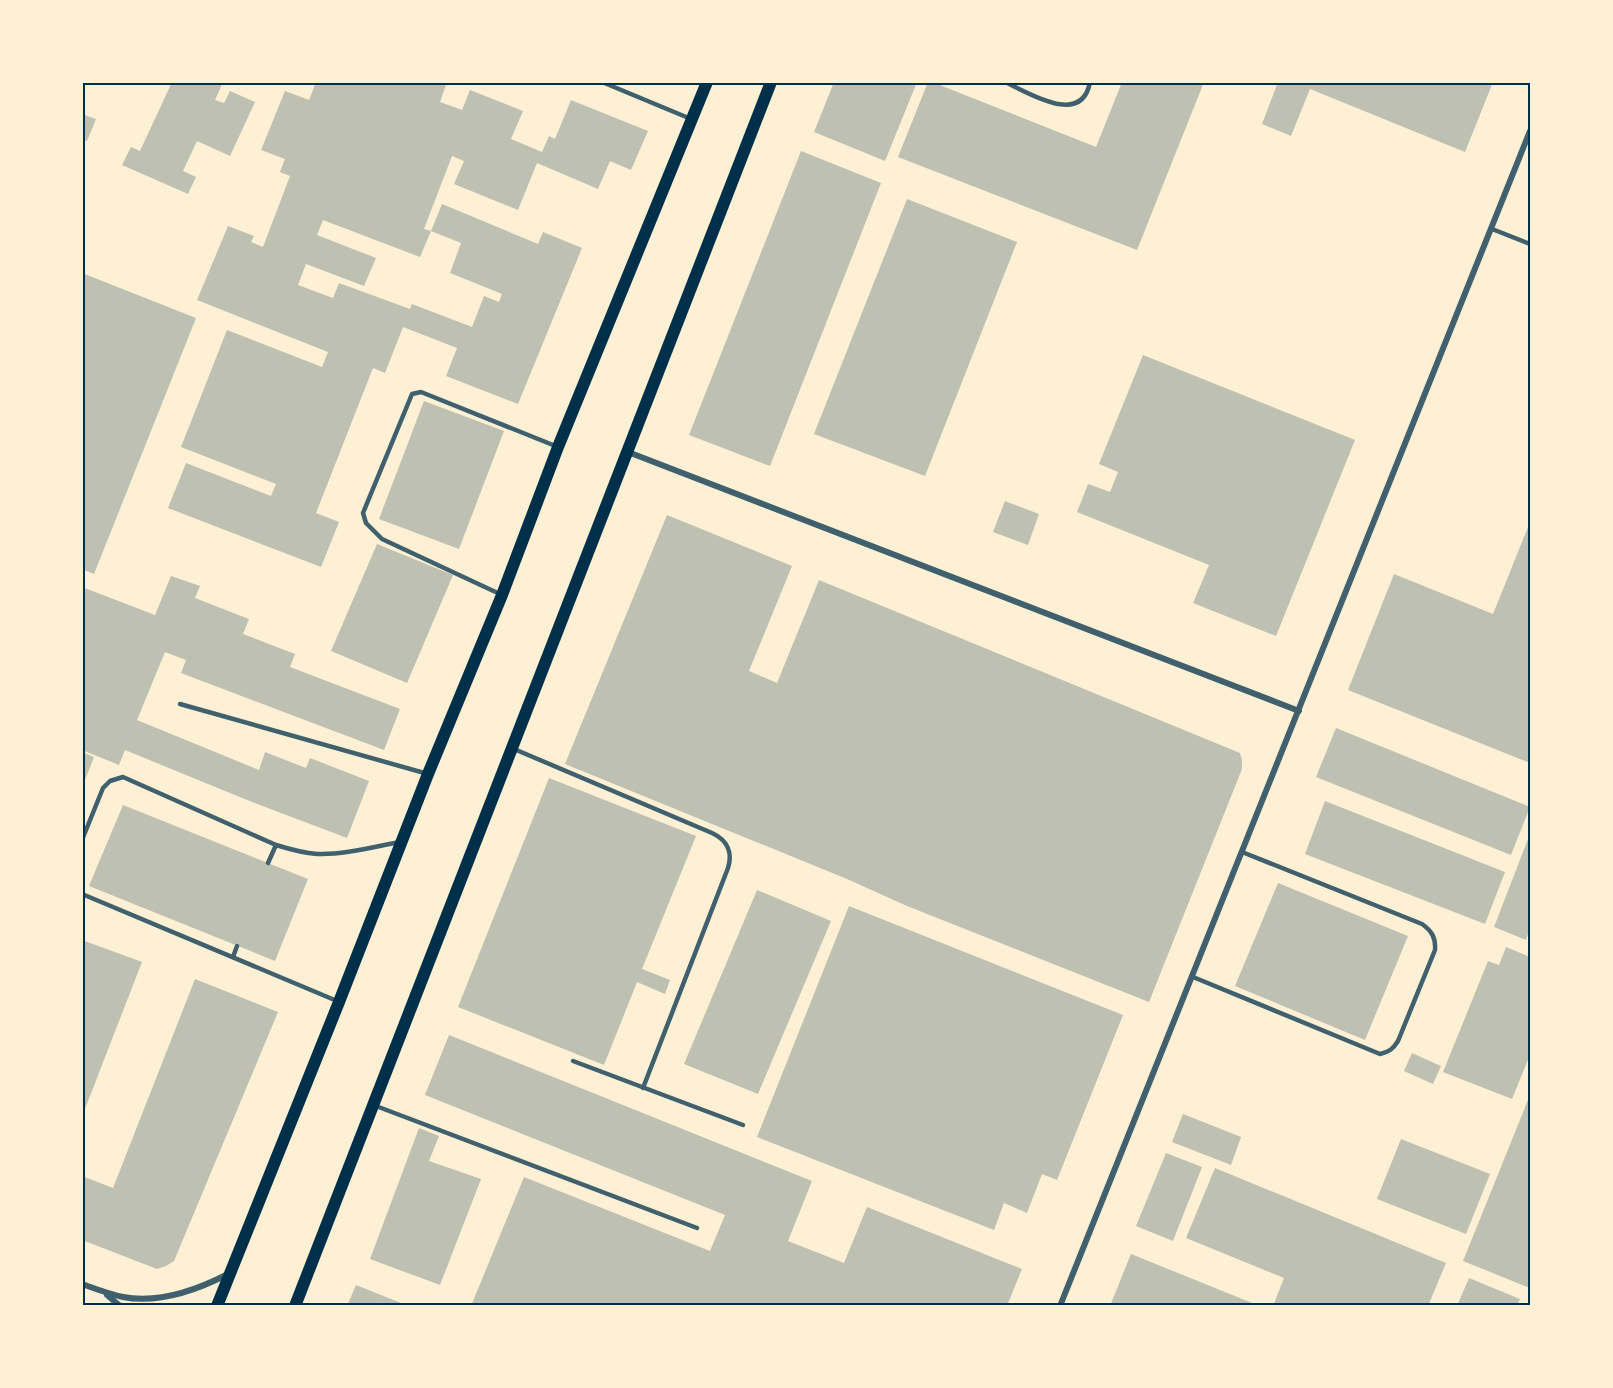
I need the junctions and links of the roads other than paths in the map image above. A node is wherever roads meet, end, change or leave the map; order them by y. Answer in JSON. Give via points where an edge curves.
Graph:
{"nodes":[{"id":1,"x":602,"y":82,"type":"edge"},
{"id":2,"x":707,"y":82,"type":"edge"},
{"id":3,"x":771,"y":82,"type":"edge"},
{"id":4,"x":1005,"y":82,"type":"edge"},
{"id":5,"x":1090,"y":82,"type":"edge"},
{"id":6,"x":692,"y":119,"type":"junction"},
{"id":7,"x":1530,"y":131,"type":"edge"},
{"id":8,"x":1492,"y":229,"type":"junction"},
{"id":9,"x":1530,"y":244,"type":"edge"},
{"id":10,"x":558,"y":447,"type":"junction"},
{"id":11,"x":627,"y":452,"type":"junction"},
{"id":12,"x":502,"y":595,"type":"junction"},
{"id":13,"x":180,"y":704,"type":"dead end"},
{"id":14,"x":1299,"y":711,"type":"junction"},
{"id":15,"x":512,"y":748,"type":"junction"},
{"id":16,"x":428,"y":774,"type":"junction"},
{"id":17,"x":82,"y":840,"type":"edge"},
{"id":18,"x":403,"y":842,"type":"junction"},
{"id":19,"x":276,"y":845,"type":"junction"},
{"id":20,"x":1242,"y":852,"type":"junction"},
{"id":21,"x":268,"y":863,"type":"dead end"},
{"id":22,"x":82,"y":894,"type":"edge"},
{"id":23,"x":237,"y":946,"type":"dead end"},
{"id":24,"x":233,"y":957,"type":"junction"},
{"id":25,"x":1193,"y":977,"type":"junction"},
{"id":26,"x":339,"y":1002,"type":"junction"},
{"id":27,"x":573,"y":1061,"type":"dead end"},
{"id":28,"x":643,"y":1088,"type":"junction"},
{"id":29,"x":373,"y":1105,"type":"junction"},
{"id":30,"x":743,"y":1125,"type":"dead end"},
{"id":31,"x":697,"y":1228,"type":"dead end"},
{"id":32,"x":230,"y":1273,"type":"junction"},
{"id":33,"x":82,"y":1284,"type":"edge"},
{"id":34,"x":104,"y":1292,"type":"junction"},
{"id":35,"x":120,"y":1305,"type":"edge"},
{"id":36,"x":217,"y":1305,"type":"edge"},
{"id":37,"x":295,"y":1305,"type":"edge"},
{"id":38,"x":1060,"y":1305,"type":"edge"}],
"edges":[{"from":1,"to":6,"type":"lane"},
{"from":2,"to":6,"type":"main road"},
{"from":3,"to":11,"type":"main road"},
{"from":4,"to":5,"type":"lane","via":[[1066,106],[1083,99]]},
{"from":6,"to":10,"type":"main road"},
{"from":7,"to":8,"type":"street"},
{"from":8,"to":9,"type":"lane"},
{"from":8,"to":14,"type":"street"},
{"from":10,"to":12,"type":"main road"},
{"from":10,"to":12,"type":"lane","via":[[421,392],[412,394],[363,513],[366,523],[382,539]]},
{"from":11,"to":14,"type":"street"},
{"from":11,"to":15,"type":"main road"},
{"from":12,"to":16,"type":"main road"},
{"from":13,"to":16,"type":"lane"},
{"from":14,"to":20,"type":"street"},
{"from":15,"to":28,"type":"lane","via":[[712,833],[728,847],[728,868]]},
{"from":15,"to":29,"type":"main road"},
{"from":16,"to":18,"type":"main road"},
{"from":17,"to":19,"type":"lane","via":[[103,788],[123,777]]},
{"from":18,"to":19,"type":"lane","via":[[327,854]]},
{"from":18,"to":26,"type":"main road"},
{"from":19,"to":21,"type":"lane"},
{"from":20,"to":25,"type":"street"},
{"from":20,"to":25,"type":"lane","via":[[1422,924],[1433,935],[1435,950],[1398,1041],[1389,1052],[1380,1054]]},
{"from":22,"to":24,"type":"lane"},
{"from":23,"to":24,"type":"lane"},
{"from":24,"to":26,"type":"lane"},
{"from":25,"to":38,"type":"street"},
{"from":26,"to":32,"type":"main road"},
{"from":27,"to":28,"type":"lane"},
{"from":28,"to":30,"type":"lane"},
{"from":29,"to":31,"type":"lane"},
{"from":29,"to":37,"type":"main road"},
{"from":32,"to":34,"type":"street","via":[[169,1296],[125,1298]]},
{"from":32,"to":36,"type":"main road"},
{"from":33,"to":34,"type":"street"},
{"from":34,"to":35,"type":"street"}]}
